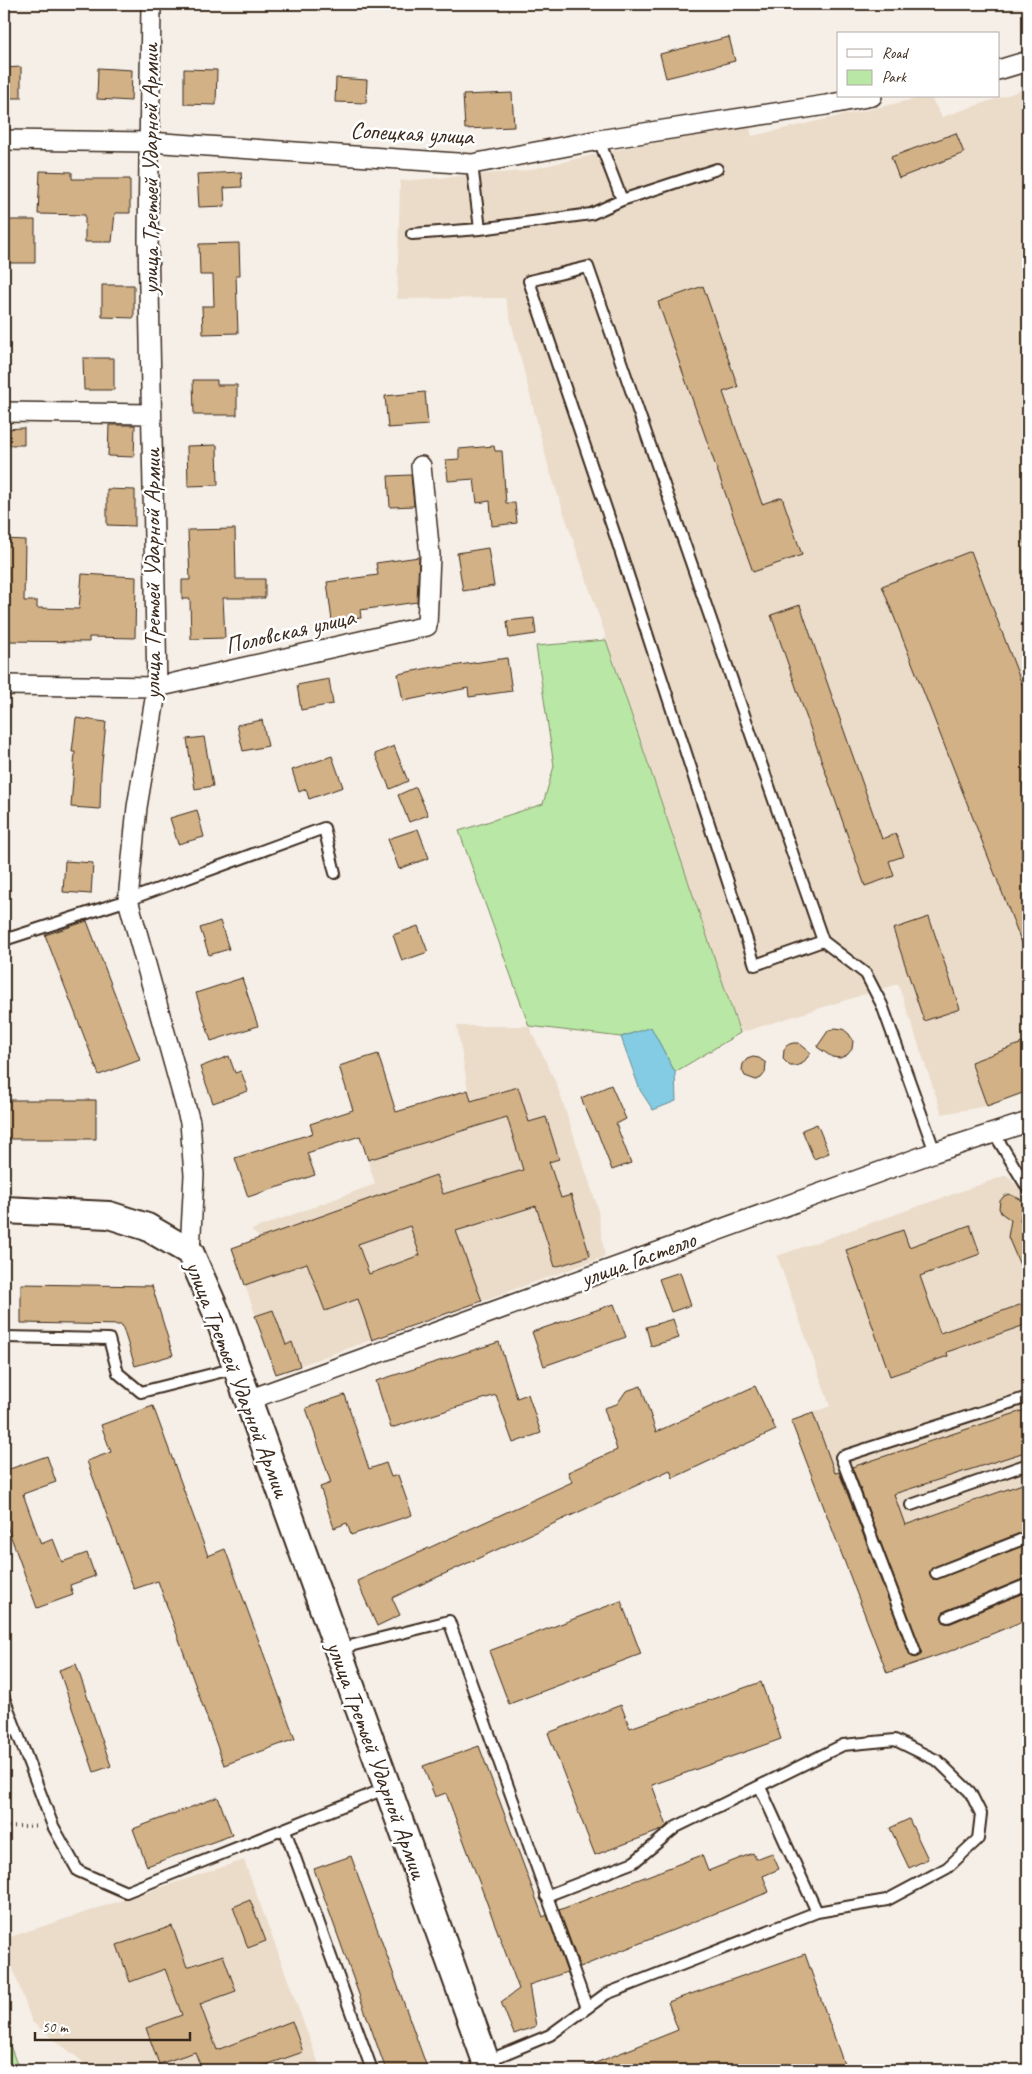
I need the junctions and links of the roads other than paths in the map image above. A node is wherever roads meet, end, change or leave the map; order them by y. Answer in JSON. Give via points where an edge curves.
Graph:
{"nodes":[{"id":1,"x":151,"y":4,"type":"edge"},
{"id":2,"x":1028,"y":61,"type":"edge"},
{"id":3,"x":1000,"y":69,"type":"edge"},
{"id":4,"x":862,"y":98,"type":"edge"},
{"id":5,"x":4,"y":140,"type":"edge"},
{"id":6,"x":599,"y":140,"type":"junction"},
{"id":7,"x":149,"y":142,"type":"junction"},
{"id":8,"x":472,"y":164,"type":"junction"},
{"id":9,"x":717,"y":169,"type":"dead end"},
{"id":10,"x":622,"y":200,"type":"junction"},
{"id":11,"x":480,"y":229,"type":"junction"},
{"id":12,"x":412,"y":234,"type":"dead end"},
{"id":13,"x":4,"y":412,"type":"edge"},
{"id":14,"x":151,"y":414,"type":"junction"},
{"id":15,"x":422,"y":466,"type":"dead end"},
{"id":16,"x":4,"y":685,"type":"edge"},
{"id":17,"x":157,"y":687,"type":"junction"},
{"id":18,"x":335,"y":873,"type":"dead end"},
{"id":19,"x":128,"y":900,"type":"junction"},
{"id":20,"x":4,"y":940,"type":"edge"},
{"id":21,"x":823,"y":941,"type":"junction"},
{"id":22,"x":1028,"y":1122,"type":"edge"},
{"id":23,"x":994,"y":1133,"type":"junction"},
{"id":24,"x":934,"y":1152,"type":"junction"},
{"id":25,"x":1028,"y":1189,"type":"edge"},
{"id":26,"x":4,"y":1210,"type":"edge"},
{"id":27,"x":190,"y":1252,"type":"junction"},
{"id":28,"x":4,"y":1337,"type":"edge"},
{"id":29,"x":236,"y":1367,"type":"junction"},
{"id":30,"x":1028,"y":1397,"type":"edge"},
{"id":31,"x":248,"y":1400,"type":"junction"},
{"id":32,"x":1028,"y":1464,"type":"edge"},
{"id":33,"x":911,"y":1505,"type":"dead end"},
{"id":34,"x":1028,"y":1537,"type":"edge"},
{"id":35,"x":936,"y":1573,"type":"dead end"},
{"id":36,"x":1028,"y":1584,"type":"edge"},
{"id":37,"x":948,"y":1617,"type":"dead end"},
{"id":38,"x":337,"y":1649,"type":"junction"},
{"id":39,"x":915,"y":1651,"type":"dead end"},
{"id":40,"x":4,"y":1698,"type":"edge"},
{"id":41,"x":760,"y":1787,"type":"junction"},
{"id":42,"x":386,"y":1788,"type":"junction"},
{"id":43,"x":285,"y":1830,"type":"junction"},
{"id":44,"x":546,"y":1896,"type":"junction"},
{"id":45,"x":817,"y":1912,"type":"junction"},
{"id":46,"x":588,"y":2008,"type":"junction"},
{"id":47,"x":487,"y":2066,"type":"edge"},
{"id":48,"x":372,"y":2070,"type":"edge"}],
"edges":[{"from":1,"to":7,"type":"street","name":"улица Третьей Ударной Армии"},
{"from":2,"to":3,"type":"street"},
{"from":4,"to":6,"type":"street","name":"Сопецкая улица"},
{"from":5,"to":7,"type":"street","name":"Сопецкая улица"},
{"from":6,"to":8,"type":"street","name":"Сопецкая улица"},
{"from":6,"to":10,"type":"lane"},
{"from":7,"to":8,"type":"street","name":"Сопецкая улица"},
{"from":7,"to":14,"type":"street","name":"улица Третьей Ударной Армии"},
{"from":8,"to":11,"type":"lane"},
{"from":9,"to":10,"type":"lane"},
{"from":10,"to":11,"type":"lane","via":[[591,214]]},
{"from":11,"to":12,"type":"lane"},
{"from":13,"to":14,"type":"street"},
{"from":14,"to":17,"type":"street","name":"улица Третьей Ударной Армии"},
{"from":15,"to":17,"type":"street","name":"Половская улица","via":[[430,555],[427,626]]},
{"from":16,"to":17,"type":"street","name":"Половская улица"},
{"from":17,"to":19,"type":"street","name":"улица Третьей Ударной Армии","via":[[137,807]]},
{"from":18,"to":19,"type":"lane","via":[[324,828]]},
{"from":19,"to":20,"type":"lane"},
{"from":19,"to":27,"type":"street","name":"улица Третьей Ударной Армии","via":[[190,1122],[194,1175]]},
{"from":21,"to":21,"type":"lane","via":[[588,266],[529,281],[754,965]]},
{"from":21,"to":24,"type":"lane","via":[[866,974],[882,1005]]},
{"from":22,"to":23,"type":"street","name":"улица Гастелло"},
{"from":23,"to":24,"type":"street","name":"улица Гастелло"},
{"from":23,"to":25,"type":"lane"},
{"from":24,"to":31,"type":"street","name":"улица Гастелло"},
{"from":26,"to":27,"type":"main road","via":[[109,1215],[147,1227]]},
{"from":27,"to":29,"type":"main road","name":"улица Третьей Ударной Армии"},
{"from":28,"to":29,"type":"lane","via":[[108,1339],[118,1373],[141,1392]]},
{"from":29,"to":31,"type":"main road","name":"улица Третьей Ударной Армии"},
{"from":30,"to":39,"type":"lane","via":[[841,1457]]},
{"from":31,"to":38,"type":"main road","name":"улица Третьей Ударной Армии"},
{"from":32,"to":33,"type":"lane"},
{"from":34,"to":35,"type":"lane"},
{"from":36,"to":37,"type":"lane"},
{"from":38,"to":42,"type":"main road","name":"улица Третьей Ударной Армии"},
{"from":38,"to":44,"type":"lane","via":[[449,1621]]},
{"from":40,"to":43,"type":"lane","via":[[54,1826],[78,1871],[126,1892]]},
{"from":41,"to":44,"type":"lane","via":[[676,1827],[634,1862]]},
{"from":41,"to":45,"type":"lane"},
{"from":41,"to":45,"type":"lane","via":[[843,1745],[895,1740],[938,1761],[970,1792],[981,1814],[978,1839],[947,1868],[887,1900]]},
{"from":42,"to":43,"type":"lane"},
{"from":42,"to":47,"type":"main road","name":"улица Третьей Ударной Армии"},
{"from":43,"to":48,"type":"lane"},
{"from":44,"to":46,"type":"lane"},
{"from":45,"to":46,"type":"lane","via":[[606,1994]]},
{"from":46,"to":47,"type":"lane","via":[[550,2035]]}]}
